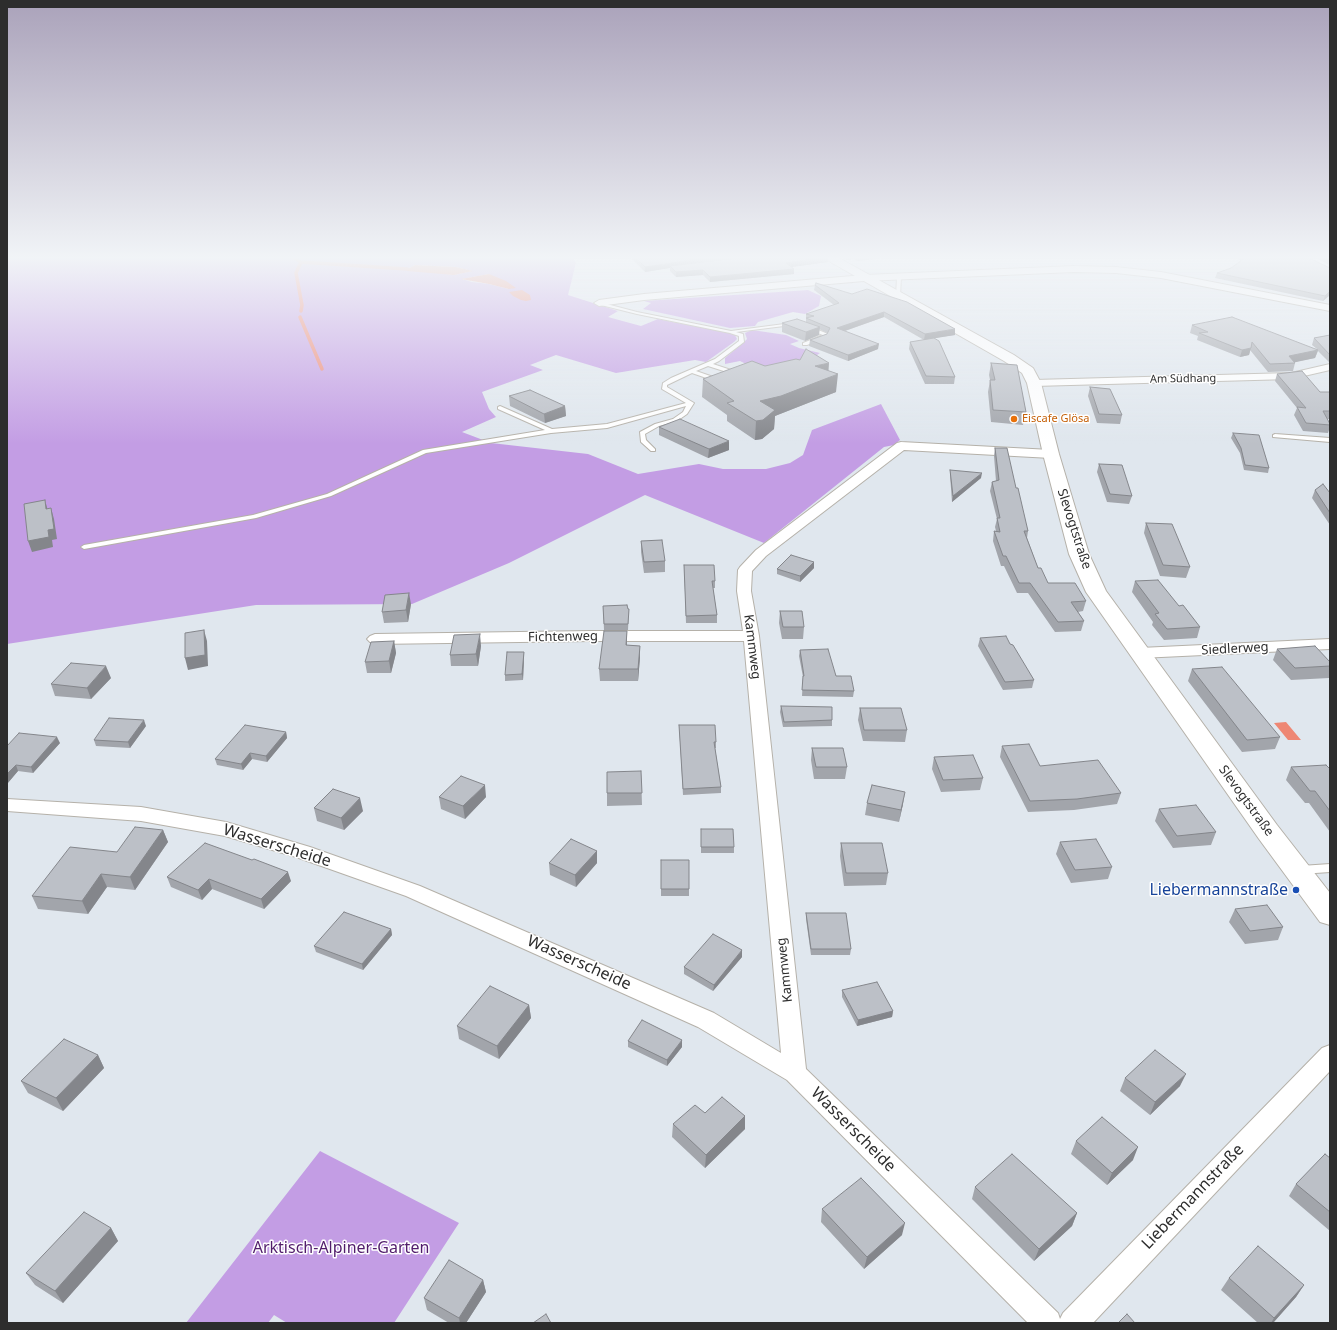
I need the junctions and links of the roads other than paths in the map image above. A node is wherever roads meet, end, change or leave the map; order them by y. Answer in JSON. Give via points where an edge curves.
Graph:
{"nodes":[{"id":1,"x":672,"y":320,"type":"edge"},
{"id":2,"x":940,"y":320,"type":"edge"},
{"id":3,"x":800,"y":325,"type":"edge"},
{"id":4,"x":806,"y":327,"type":"edge"},
{"id":5,"x":730,"y":332,"type":"junction"},
{"id":6,"x":805,"y":344,"type":"dead end"},
{"id":7,"x":709,"y":364,"type":"junction"},
{"id":8,"x":1326,"y":368,"type":"edge"},
{"id":9,"x":692,"y":371,"type":"junction"},
{"id":10,"x":1330,"y":379,"type":"edge"},
{"id":11,"x":733,"y":380,"type":"edge"},
{"id":12,"x":725,"y":382,"type":"edge"},
{"id":13,"x":1034,"y":382,"type":"junction"},
{"id":14,"x":691,"y":403,"type":"junction"},
{"id":15,"x":500,"y":408,"type":"dead end"},
{"id":16,"x":551,"y":431,"type":"junction"},
{"id":17,"x":1275,"y":436,"type":"dead end"},
{"id":18,"x":1330,"y":440,"type":"edge"},
{"id":19,"x":653,"y":450,"type":"dead end"},
{"id":20,"x":1051,"y":454,"type":"junction"},
{"id":21,"x":84,"y":547,"type":"dead end"},
{"id":22,"x":751,"y":636,"type":"junction"},
{"id":23,"x":376,"y":639,"type":"dead end"},
{"id":24,"x":1330,"y":644,"type":"edge"},
{"id":25,"x":1140,"y":653,"type":"junction"},
{"id":26,"x":7,"y":805,"type":"edge"},
{"id":27,"x":1330,"y":868,"type":"edge"},
{"id":28,"x":1297,"y":870,"type":"junction"},
{"id":29,"x":1330,"y":914,"type":"edge"},
{"id":30,"x":1330,"y":1055,"type":"edge"},
{"id":31,"x":795,"y":1073,"type":"junction"},
{"id":32,"x":1048,"y":1323,"type":"edge"},
{"id":33,"x":1073,"y":1323,"type":"edge"}],
"edges":[{"from":1,"to":5,"type":"lane"},
{"from":2,"to":13,"type":"street","name":"Slevogtstraße","via":[[1009,358],[1028,371]]},
{"from":3,"to":5,"type":"lane","via":[[789,323]]},
{"from":4,"to":6,"type":"lane","via":[[826,334]]},
{"from":5,"to":7,"type":"lane","via":[[741,335],[742,341]]},
{"from":7,"to":9,"type":"lane"},
{"from":7,"to":11,"type":"lane","via":[[734,373],[738,377]]},
{"from":8,"to":10,"type":"street"},
{"from":8,"to":13,"type":"street","name":"Am Südhang","via":[[1291,376]]},
{"from":9,"to":12,"type":"lane"},
{"from":9,"to":14,"type":"lane","via":[[673,379],[665,384],[664,388]]},
{"from":13,"to":20,"type":"street","name":"Slevogtstraße"},
{"from":14,"to":16,"type":"lane","via":[[607,426]]},
{"from":14,"to":19,"type":"lane","via":[[685,413],[675,420],[642,432],[643,441]]},
{"from":15,"to":16,"type":"lane"},
{"from":16,"to":21,"type":"lane","via":[[425,450],[329,495],[254,517]]},
{"from":17,"to":18,"type":"lane"},
{"from":20,"to":22,"type":"street","name":"Kammweg","via":[[901,446],[761,553],[745,570],[744,591]]},
{"from":20,"to":25,"type":"street","name":"Slevogtstraße","via":[[1079,554],[1096,592]]},
{"from":22,"to":23,"type":"street","name":"Fichtenweg"},
{"from":22,"to":31,"type":"street","name":"Kammweg"},
{"from":24,"to":25,"type":"street","name":"Siedlerweg"},
{"from":25,"to":28,"type":"street","name":"Slevogtstraße"},
{"from":26,"to":31,"type":"street","name":"Wasserscheide","via":[[141,814],[226,829],[303,852],[413,891],[699,1016]]},
{"from":27,"to":28,"type":"lane"},
{"from":28,"to":29,"type":"street","name":"Slevogtstraße"},
{"from":30,"to":33,"type":"street","name":"Liebermannstraße"},
{"from":31,"to":32,"type":"street","name":"Wasserscheide"}]}
